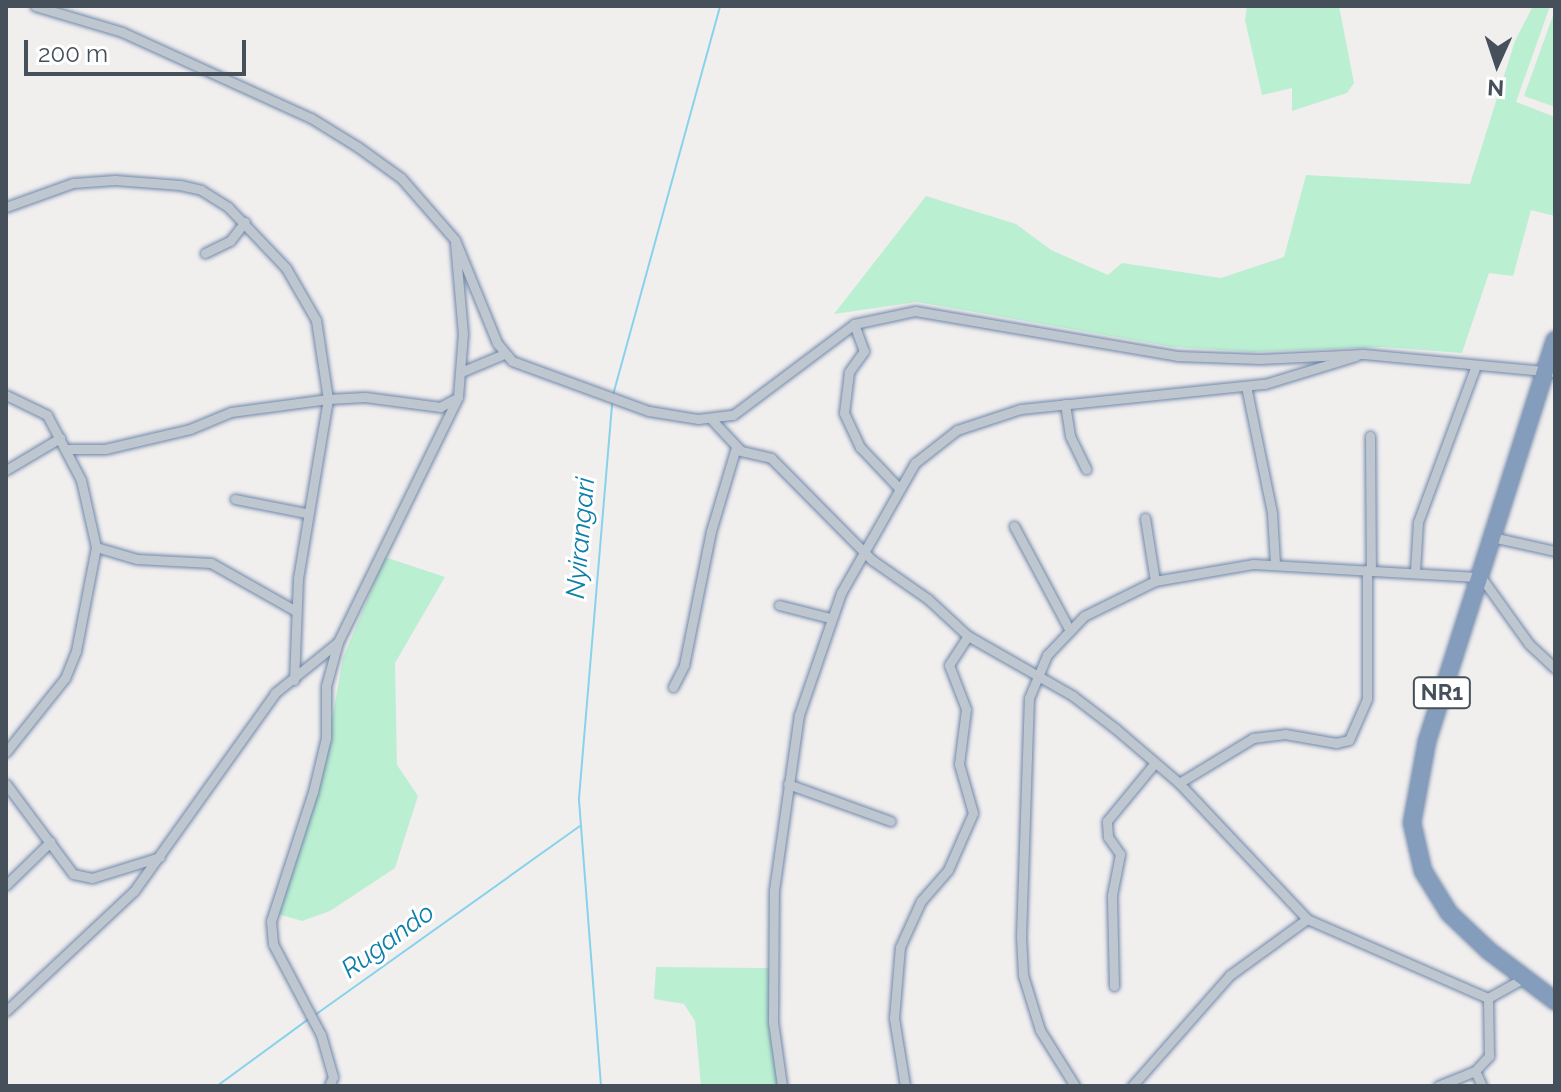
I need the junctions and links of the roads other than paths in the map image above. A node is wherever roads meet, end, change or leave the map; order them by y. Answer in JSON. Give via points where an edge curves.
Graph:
{"nodes":[{"id":1,"x":35,"y":6,"type":"edge"},
{"id":2,"x":6,"y":207,"type":"edge"},
{"id":3,"x":245,"y":222,"type":"junction"},
{"id":4,"x":455,"y":240,"type":"junction"},
{"id":5,"x":205,"y":253,"type":"dead end"},
{"id":6,"x":854,"y":324,"type":"junction"},
{"id":7,"x":1555,"y":340,"type":"edge"},
{"id":8,"x":504,"y":354,"type":"junction"},
{"id":9,"x":1363,"y":354,"type":"junction"},
{"id":10,"x":1476,"y":365,"type":"junction"},
{"id":11,"x":461,"y":372,"type":"junction"},
{"id":12,"x":1550,"y":372,"type":"edge"},
{"id":13,"x":1246,"y":386,"type":"junction"},
{"id":14,"x":6,"y":395,"type":"edge"},
{"id":15,"x":458,"y":397,"type":"junction"},
{"id":16,"x":328,"y":399,"type":"junction"},
{"id":17,"x":1065,"y":404,"type":"junction"},
{"id":18,"x":712,"y":420,"type":"junction"},
{"id":19,"x":1370,"y":436,"type":"dead end"},
{"id":20,"x":60,"y":438,"type":"junction"},
{"id":21,"x":736,"y":447,"type":"junction"},
{"id":22,"x":65,"y":449,"type":"junction"},
{"id":23,"x":1086,"y":469,"type":"dead end"},
{"id":24,"x":6,"y":470,"type":"edge"},
{"id":25,"x":898,"y":487,"type":"junction"},
{"id":26,"x":235,"y":499,"type":"dead end"},
{"id":27,"x":306,"y":513,"type":"junction"},
{"id":28,"x":1145,"y":518,"type":"dead end"},
{"id":29,"x":1014,"y":526,"type":"dead end"},
{"id":30,"x":1492,"y":537,"type":"junction"},
{"id":31,"x":96,"y":547,"type":"junction"},
{"id":32,"x":863,"y":548,"type":"junction"},
{"id":33,"x":1555,"y":551,"type":"edge"},
{"id":34,"x":1275,"y":563,"type":"junction"},
{"id":35,"x":1369,"y":570,"type":"junction"},
{"id":36,"x":1415,"y":571,"type":"junction"},
{"id":37,"x":1481,"y":577,"type":"junction"},
{"id":38,"x":1155,"y":581,"type":"junction"},
{"id":39,"x":779,"y":605,"type":"dead end"},
{"id":40,"x":294,"y":610,"type":"junction"},
{"id":41,"x":830,"y":618,"type":"junction"},
{"id":42,"x":1069,"y":629,"type":"junction"},
{"id":43,"x":968,"y":636,"type":"junction"},
{"id":44,"x":338,"y":642,"type":"junction"},
{"id":45,"x":1555,"y":668,"type":"edge"},
{"id":46,"x":1036,"y":675,"type":"junction"},
{"id":47,"x":294,"y":680,"type":"junction"},
{"id":48,"x":673,"y":687,"type":"dead end"},
{"id":49,"x":6,"y":752,"type":"edge"},
{"id":50,"x":1154,"y":764,"type":"junction"},
{"id":51,"x":1179,"y":783,"type":"junction"},
{"id":52,"x":6,"y":784,"type":"edge"},
{"id":53,"x":788,"y":784,"type":"junction"},
{"id":54,"x":890,"y":821,"type":"dead end"},
{"id":55,"x":50,"y":842,"type":"junction"},
{"id":56,"x":160,"y":857,"type":"junction"},
{"id":57,"x":6,"y":885,"type":"edge"},
{"id":58,"x":1307,"y":919,"type":"junction"},
{"id":59,"x":1524,"y":978,"type":"junction"},
{"id":60,"x":1114,"y":986,"type":"dead end"},
{"id":61,"x":1488,"y":998,"type":"junction"},
{"id":62,"x":1555,"y":1001,"type":"edge"},
{"id":63,"x":6,"y":1011,"type":"edge"},
{"id":64,"x":1475,"y":1071,"type":"junction"},
{"id":65,"x":329,"y":1086,"type":"edge"},
{"id":66,"x":782,"y":1086,"type":"edge"},
{"id":67,"x":905,"y":1086,"type":"edge"},
{"id":68,"x":1075,"y":1086,"type":"edge"},
{"id":69,"x":1132,"y":1086,"type":"edge"},
{"id":70,"x":1438,"y":1086,"type":"edge"},
{"id":71,"x":1482,"y":1086,"type":"edge"}],
"edges":[{"from":1,"to":4,"type":"street","via":[[122,32],[311,118],[401,178]]},
{"from":2,"to":3,"type":"street","via":[[57,185],[145,180],[201,190]]},
{"from":3,"to":5,"type":"street","via":[[230,241]]},
{"from":3,"to":16,"type":"street","via":[[286,268],[316,320]]},
{"from":4,"to":8,"type":"street"},
{"from":4,"to":11,"type":"street"},
{"from":6,"to":9,"type":"street","via":[[892,313],[934,311],[1177,356]]},
{"from":6,"to":18,"type":"street","via":[[743,410]]},
{"from":6,"to":25,"type":"street","via":[[864,351],[849,372],[846,421],[860,447]]},
{"from":7,"to":12,"type":"highway","number":"NR1"},
{"from":8,"to":11,"type":"street"},
{"from":8,"to":18,"type":"street","via":[[536,373],[627,406]]},
{"from":9,"to":10,"type":"street"},
{"from":9,"to":13,"type":"street","via":[[1296,377]]},
{"from":10,"to":12,"type":"street"},
{"from":10,"to":36,"type":"street","via":[[1418,522]]},
{"from":11,"to":15,"type":"street"},
{"from":12,"to":30,"type":"highway","number":"NR1"},
{"from":13,"to":17,"type":"street"},
{"from":13,"to":34,"type":"street","via":[[1272,513]]},
{"from":14,"to":20,"type":"street","via":[[47,415]]},
{"from":15,"to":16,"type":"street","via":[[440,407],[365,397]]},
{"from":15,"to":44,"type":"street"},
{"from":16,"to":22,"type":"street","via":[[231,412],[190,429],[105,449]]},
{"from":16,"to":27,"type":"street"},
{"from":17,"to":23,"type":"street","via":[[1070,436]]},
{"from":17,"to":25,"type":"street","via":[[1021,409],[957,430],[924,452]]},
{"from":18,"to":21,"type":"street"},
{"from":19,"to":35,"type":"street"},
{"from":20,"to":22,"type":"street"},
{"from":20,"to":24,"type":"street"},
{"from":21,"to":32,"type":"street","via":[[771,458]]},
{"from":21,"to":48,"type":"street","via":[[711,531],[684,665]]},
{"from":22,"to":31,"type":"street","via":[[81,480]]},
{"from":25,"to":32,"type":"street"},
{"from":26,"to":27,"type":"street"},
{"from":27,"to":40,"type":"street"},
{"from":28,"to":38,"type":"street"},
{"from":29,"to":42,"type":"street"},
{"from":30,"to":33,"type":"street"},
{"from":30,"to":37,"type":"highway","number":"NR1"},
{"from":31,"to":40,"type":"street","via":[[137,559],[211,563]]},
{"from":31,"to":49,"type":"street","via":[[76,651],[65,678]]},
{"from":32,"to":41,"type":"street"},
{"from":32,"to":43,"type":"street"},
{"from":34,"to":35,"type":"street"},
{"from":34,"to":38,"type":"street","via":[[1212,568]]},
{"from":35,"to":36,"type":"street"},
{"from":35,"to":51,"type":"street","via":[[1367,699],[1349,740],[1336,743],[1285,734],[1253,738]]},
{"from":36,"to":37,"type":"street"},
{"from":37,"to":45,"type":"street","via":[[1539,656]]},
{"from":37,"to":59,"type":"highway","number":"NR1","via":[[1420,766],[1414,838],[1423,871],[1449,913]]},
{"from":38,"to":42,"type":"street","via":[[1099,607]]},
{"from":39,"to":41,"type":"street"},
{"from":40,"to":47,"type":"street"},
{"from":41,"to":53,"type":"street","via":[[799,715]]},
{"from":42,"to":46,"type":"street"},
{"from":43,"to":46,"type":"street"},
{"from":43,"to":67,"type":"street","via":[[949,665],[966,709],[959,764],[973,813],[948,870],[921,901],[900,947],[894,1018]]},
{"from":44,"to":47,"type":"street"},
{"from":44,"to":65,"type":"street","via":[[326,686],[326,738],[270,933],[321,1035],[333,1077]]},
{"from":46,"to":50,"type":"street","via":[[1073,696]]},
{"from":46,"to":68,"type":"street","via":[[1026,720],[1023,975],[1040,1030]]},
{"from":47,"to":56,"type":"street","via":[[278,690],[244,731]]},
{"from":50,"to":51,"type":"street"},
{"from":50,"to":60,"type":"street","via":[[1107,821],[1108,837],[1120,852],[1113,885]]},
{"from":51,"to":58,"type":"street"},
{"from":52,"to":55,"type":"street"},
{"from":53,"to":54,"type":"street"},
{"from":53,"to":66,"type":"street","via":[[773,923],[773,1022]]},
{"from":55,"to":56,"type":"street","via":[[66,868],[83,878]]},
{"from":55,"to":57,"type":"street"},
{"from":56,"to":63,"type":"street","via":[[118,906]]},
{"from":58,"to":61,"type":"street"},
{"from":58,"to":69,"type":"street","via":[[1230,975]]},
{"from":59,"to":61,"type":"street"},
{"from":59,"to":62,"type":"highway","number":"NR1"},
{"from":61,"to":64,"type":"street","via":[[1492,1040],[1489,1056]]},
{"from":64,"to":70,"type":"street"},
{"from":64,"to":71,"type":"street"}]}
